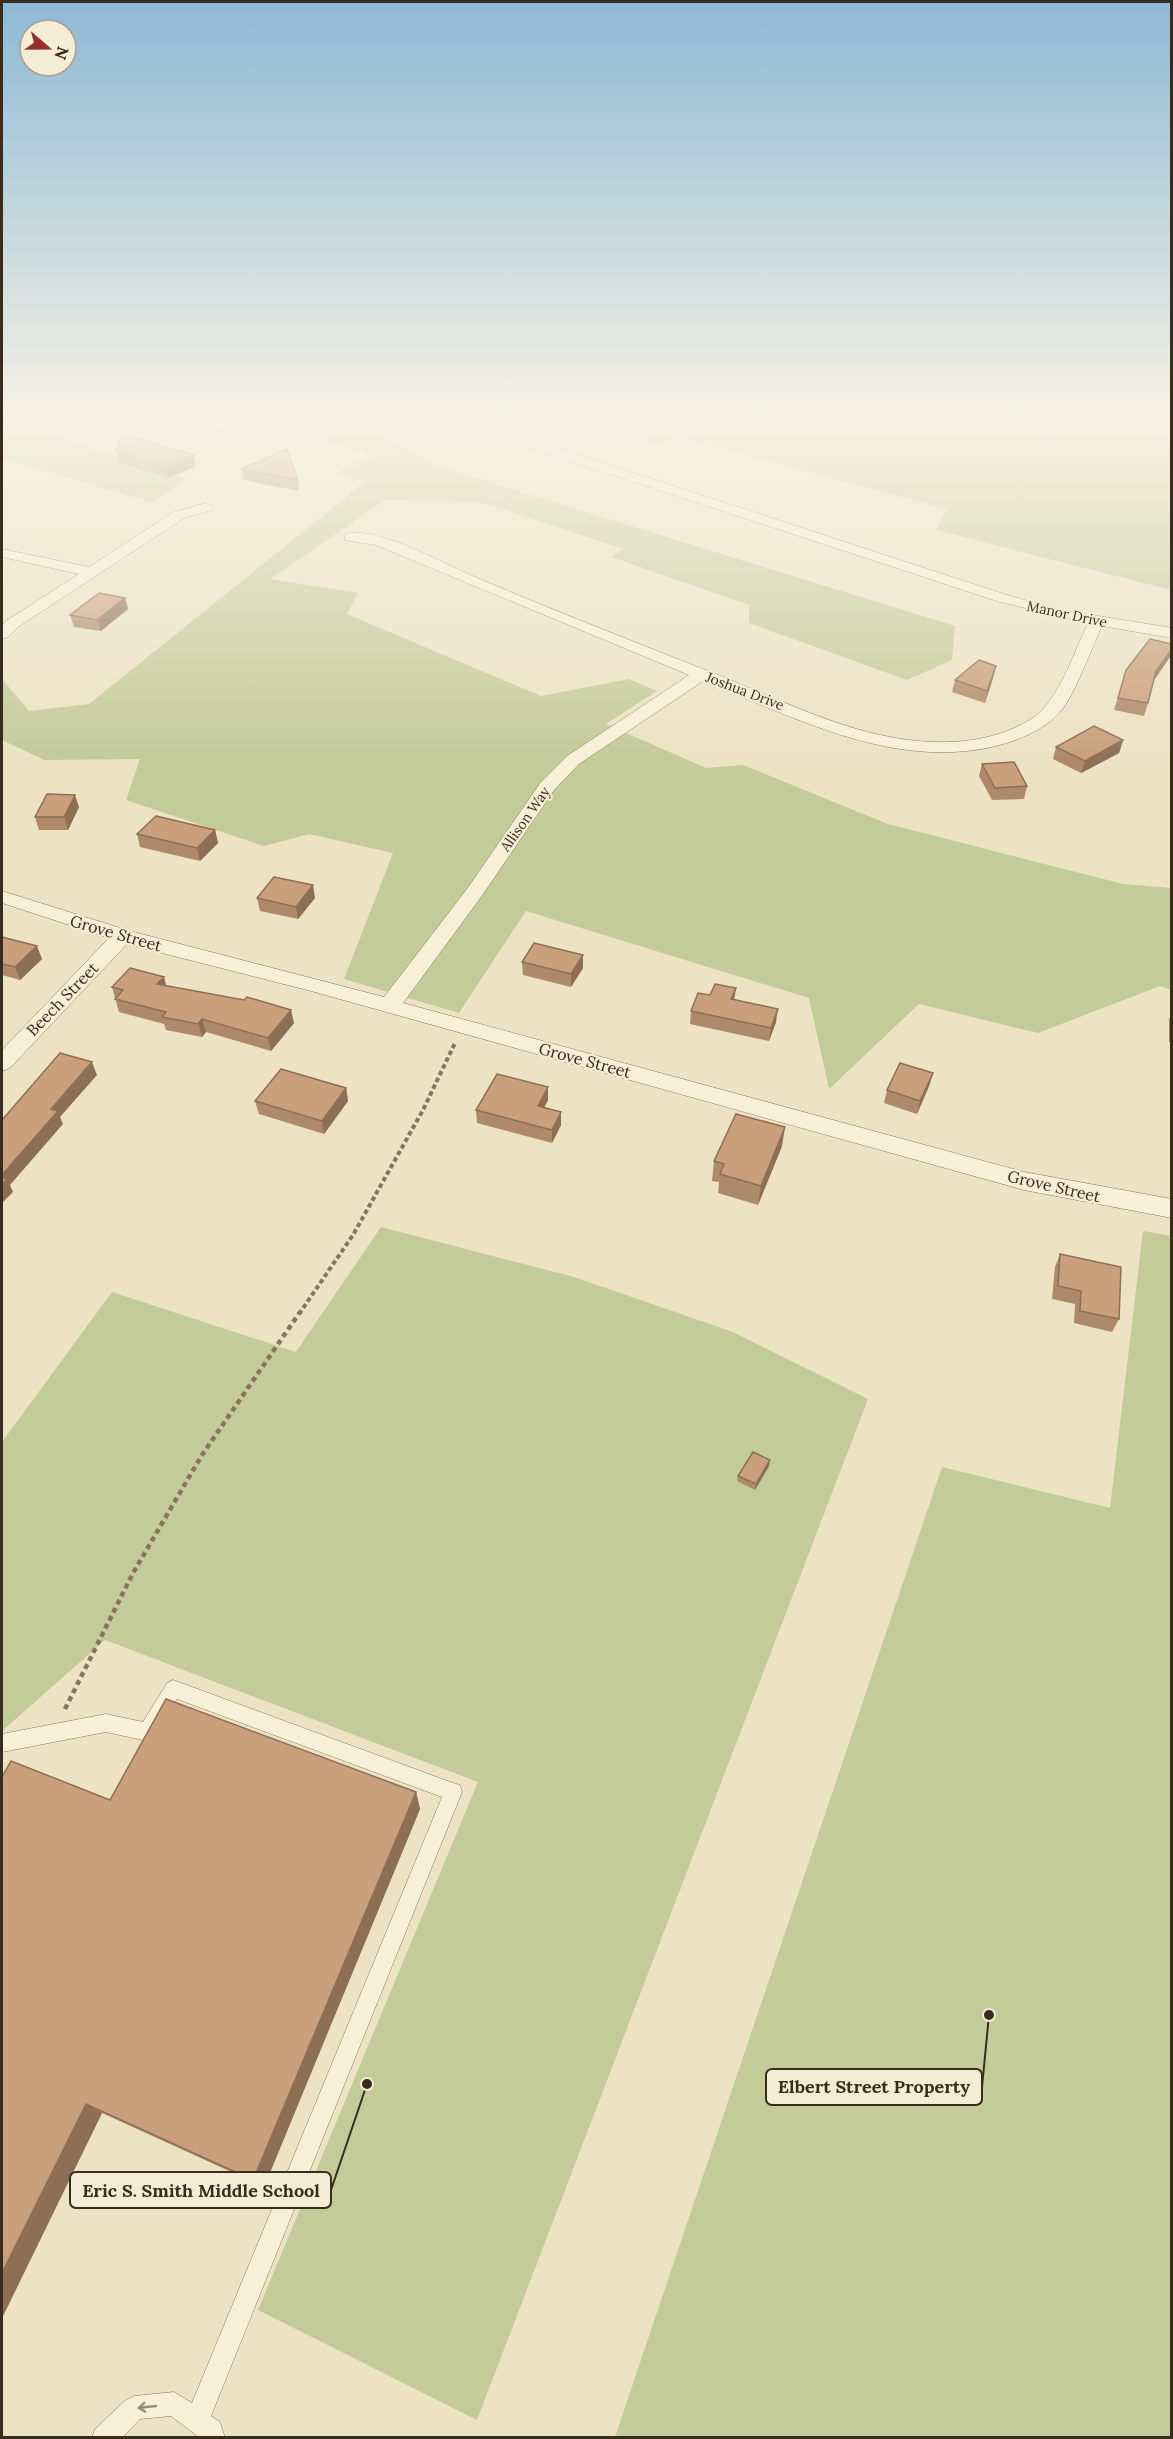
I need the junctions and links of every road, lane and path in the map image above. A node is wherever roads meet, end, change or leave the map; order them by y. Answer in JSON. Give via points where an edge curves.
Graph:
{"nodes":[{"id":1,"x":147,"y":536,"type":"edge"},
{"id":2,"x":812,"y":536,"type":"edge"},
{"id":3,"x":350,"y":537,"type":"dead end"},
{"id":4,"x":2,"y":554,"type":"edge"},
{"id":5,"x":92,"y":572,"type":"junction"},
{"id":6,"x":1096,"y":621,"type":"junction"},
{"id":7,"x":1172,"y":633,"type":"edge"},
{"id":8,"x":2,"y":634,"type":"edge"},
{"id":9,"x":702,"y":674,"type":"junction"},
{"id":10,"x":2,"y":897,"type":"edge"},
{"id":11,"x":123,"y":936,"type":"junction"},
{"id":12,"x":389,"y":1006,"type":"junction"},
{"id":13,"x":465,"y":1027,"type":"junction"},
{"id":14,"x":2,"y":1062,"type":"edge"},
{"id":15,"x":1172,"y":1209,"type":"edge"},
{"id":16,"x":54,"y":1733,"type":"junction"},
{"id":17,"x":2,"y":1743,"type":"edge"},
{"id":18,"x":205,"y":2429,"type":"edge"},
{"id":19,"x":104,"y":2438,"type":"edge"}],
"edges":[{"from":1,"to":5,"type":"street"},
{"from":2,"to":6,"type":"street","name":"Manor Drive","via":[[1005,599]]},
{"from":3,"to":9,"type":"street","name":"Joshua Drive","via":[[379,541],[554,617]]},
{"from":4,"to":5,"type":"street"},
{"from":5,"to":8,"type":"street"},
{"from":6,"to":7,"type":"street","name":"Manor Drive"},
{"from":6,"to":9,"type":"street","name":"Joshua Drive","via":[[1046,718],[1014,735],[971,745],[918,746],[858,735]]},
{"from":9,"to":12,"type":"street","name":"Allison Way","via":[[581,754],[547,786],[474,893]]},
{"from":10,"to":11,"type":"street","name":"Grove Street"},
{"from":11,"to":12,"type":"street","name":"Grove Street"},
{"from":11,"to":14,"type":"street","name":"Beech Street"},
{"from":12,"to":13,"type":"street","name":"Grove Street"},
{"from":13,"to":15,"type":"street","name":"Grove Street","via":[[1024,1181]]},
{"from":13,"to":16,"type":"path","via":[[353,1235],[202,1455],[133,1574]]},
{"from":16,"to":17,"type":"lane"},
{"from":16,"to":18,"type":"lane","via":[[106,1723],[147,1732],[173,1689],[453,1792]]},
{"from":18,"to":19,"type":"lane","one_way":true,"via":[[174,2404],[134,2408]]}]}
